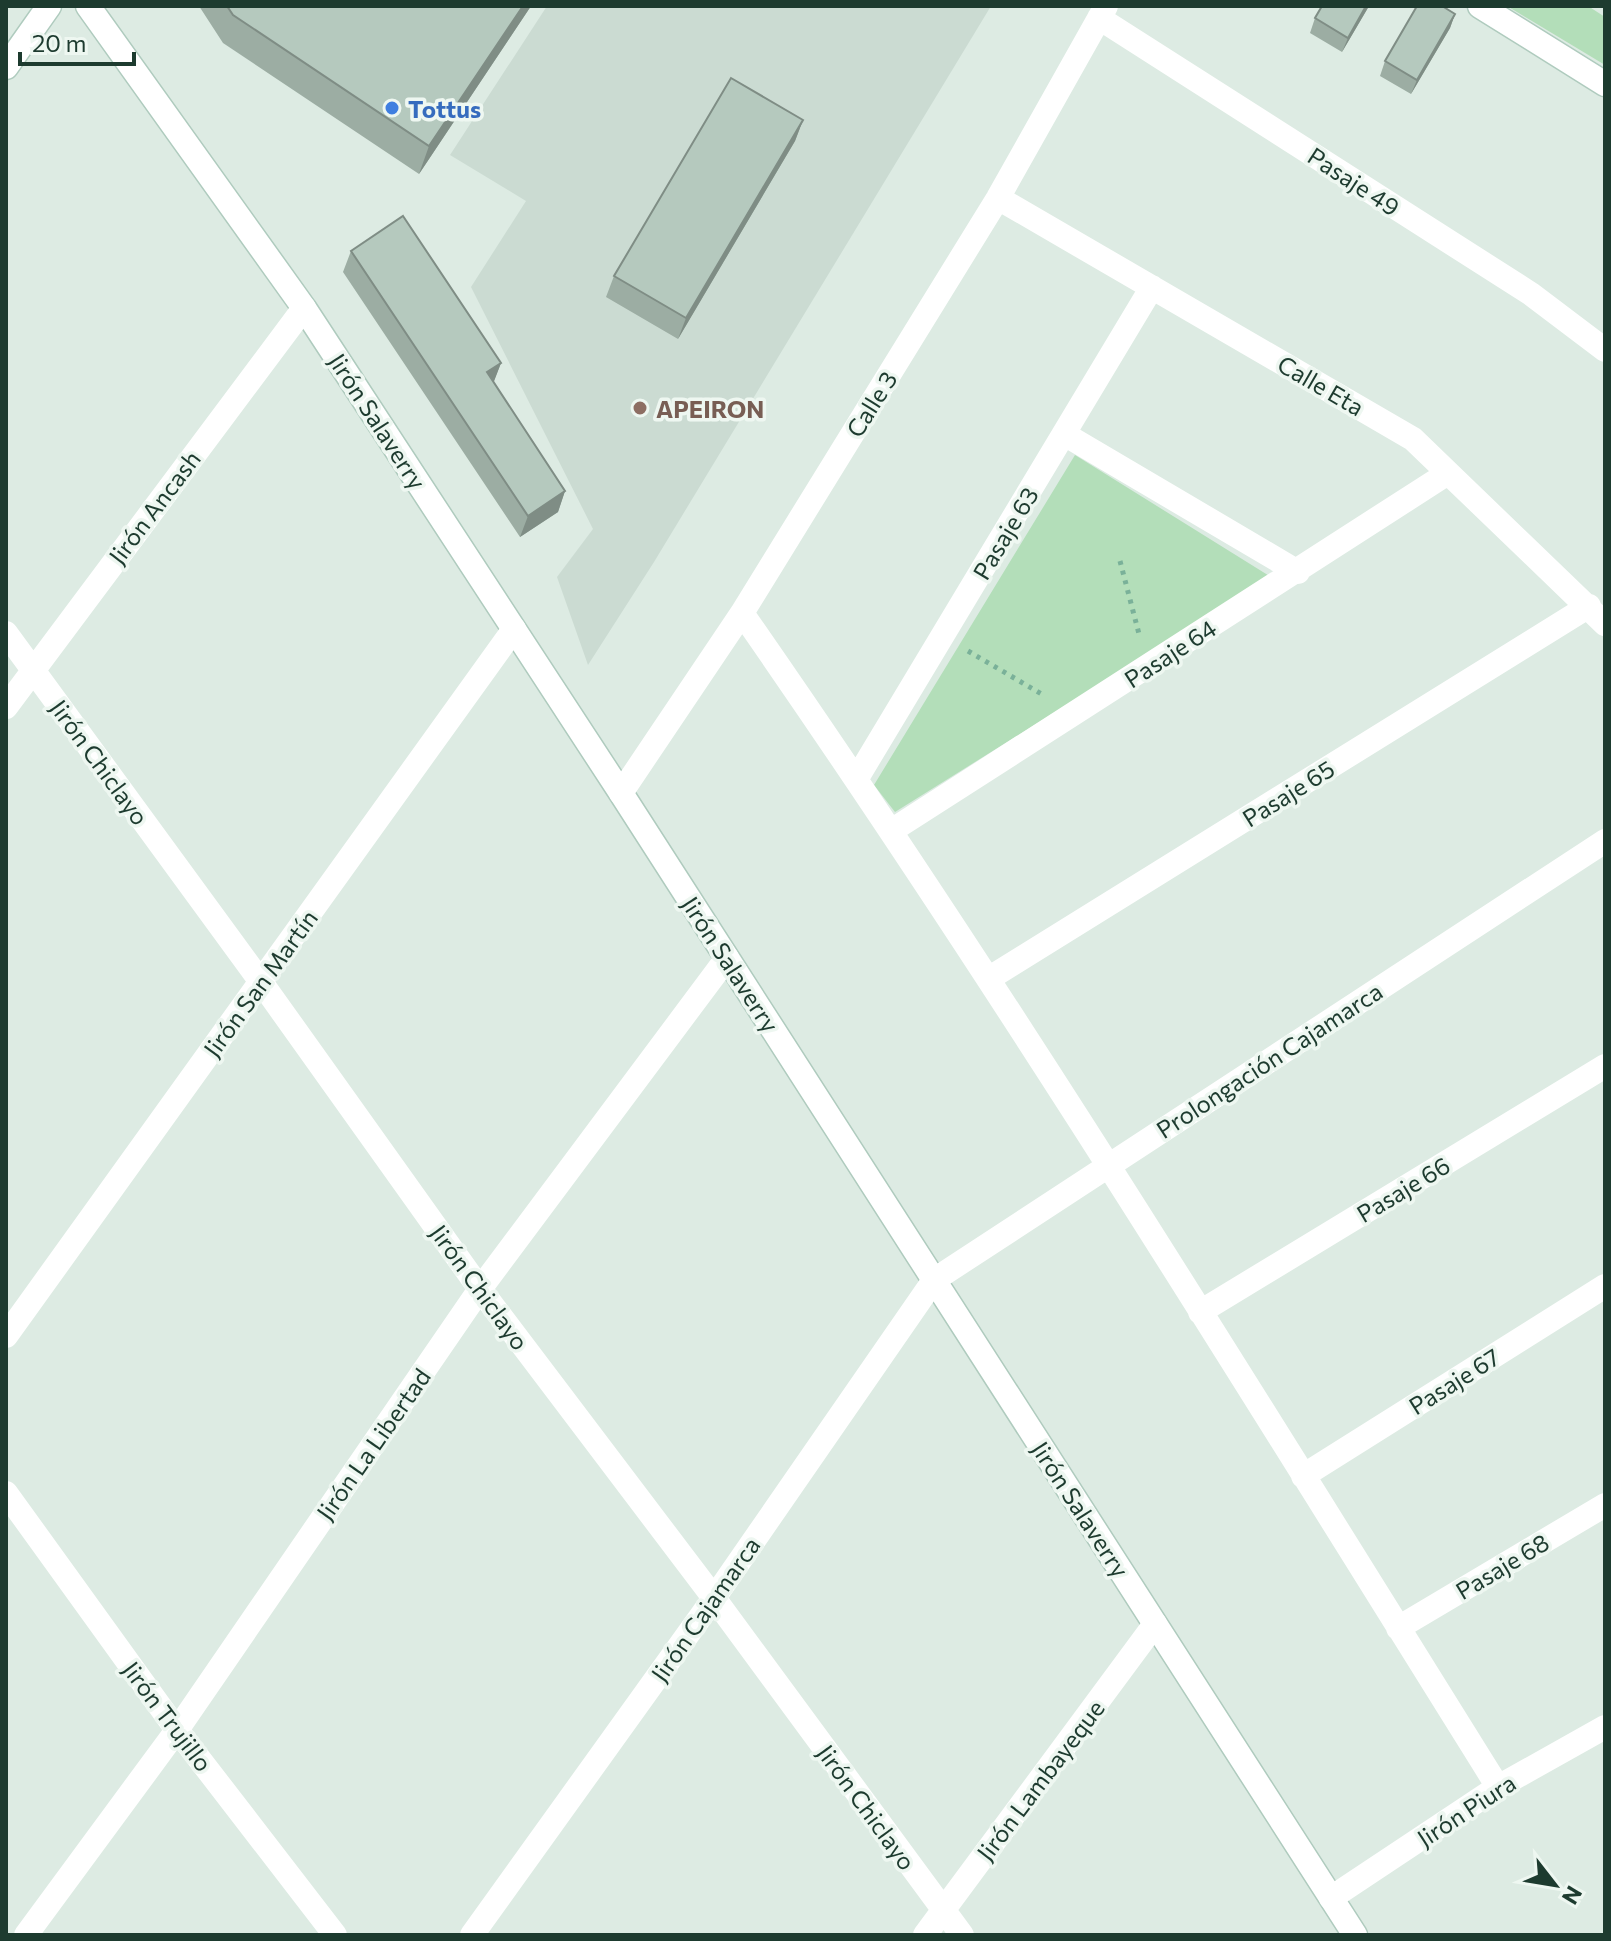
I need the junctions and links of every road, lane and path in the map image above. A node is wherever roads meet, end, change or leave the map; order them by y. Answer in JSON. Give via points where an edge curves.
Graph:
{"nodes":[{"id":1,"x":49,"y":6,"type":"edge"},
{"id":2,"x":88,"y":6,"type":"edge"},
{"id":3,"x":1480,"y":6,"type":"edge"},
{"id":4,"x":1102,"y":12,"type":"edge"},
{"id":5,"x":6,"y":67,"type":"edge"},
{"id":6,"x":1605,"y":84,"type":"edge"},
{"id":7,"x":998,"y":198,"type":"junction"},
{"id":8,"x":1152,"y":287,"type":"junction"},
{"id":9,"x":304,"y":308,"type":"junction"},
{"id":10,"x":1605,"y":350,"type":"edge"},
{"id":11,"x":1064,"y":434,"type":"junction"},
{"id":12,"x":1448,"y":473,"type":"junction"},
{"id":13,"x":1120,"y":561,"type":"dead end"},
{"id":14,"x":1298,"y":572,"type":"junction"},
{"id":15,"x":742,"y":613,"type":"junction"},
{"id":16,"x":1597,"y":615,"type":"edge"},
{"id":17,"x":514,"y":629,"type":"junction"},
{"id":18,"x":6,"y":633,"type":"edge"},
{"id":19,"x":943,"y":636,"type":"junction"},
{"id":20,"x":1140,"y":638,"type":"dead end"},
{"id":21,"x":32,"y":670,"type":"junction"},
{"id":22,"x":6,"y":707,"type":"edge"},
{"id":23,"x":1075,"y":714,"type":"junction"},
{"id":24,"x":857,"y":778,"type":"junction"},
{"id":25,"x":621,"y":793,"type":"junction"},
{"id":26,"x":891,"y":831,"type":"junction"},
{"id":27,"x":1605,"y":841,"type":"edge"},
{"id":28,"x":727,"y":958,"type":"junction"},
{"id":29,"x":988,"y":979,"type":"junction"},
{"id":30,"x":261,"y":982,"type":"junction"},
{"id":31,"x":1605,"y":1066,"type":"edge"},
{"id":32,"x":1108,"y":1165,"type":"junction"},
{"id":33,"x":934,"y":1280,"type":"junction"},
{"id":34,"x":1605,"y":1286,"type":"edge"},
{"id":35,"x":480,"y":1289,"type":"junction"},
{"id":36,"x":1200,"y":1312,"type":"junction"},
{"id":37,"x":6,"y":1336,"type":"edge"},
{"id":38,"x":1303,"y":1476,"type":"junction"},
{"id":39,"x":6,"y":1493,"type":"edge"},
{"id":40,"x":1605,"y":1505,"type":"edge"},
{"id":41,"x":714,"y":1598,"type":"junction"},
{"id":42,"x":1155,"y":1624,"type":"junction"},
{"id":43,"x":1398,"y":1628,"type":"junction"},
{"id":44,"x":1605,"y":1727,"type":"edge"},
{"id":45,"x":177,"y":1730,"type":"junction"},
{"id":46,"x":1498,"y":1787,"type":"junction"},
{"id":47,"x":1331,"y":1898,"type":"junction"},
{"id":48,"x":943,"y":1910,"type":"junction"},
{"id":49,"x":26,"y":1935,"type":"edge"},
{"id":50,"x":335,"y":1935,"type":"edge"},
{"id":51,"x":472,"y":1935,"type":"edge"},
{"id":52,"x":925,"y":1935,"type":"edge"},
{"id":53,"x":962,"y":1935,"type":"edge"},
{"id":54,"x":1355,"y":1935,"type":"edge"}],
"edges":[{"from":1,"to":5,"type":"street"},
{"from":2,"to":9,"type":"street","name":"Jirón Salaverry"},
{"from":3,"to":6,"type":"street"},
{"from":4,"to":7,"type":"street","name":"Calle 3"},
{"from":4,"to":10,"type":"street","name":"Pasaje 49","via":[[1531,294]]},
{"from":7,"to":8,"type":"street","name":"Calle Eta"},
{"from":7,"to":15,"type":"street","name":"Calle 3"},
{"from":8,"to":11,"type":"street","name":"Pasaje 63"},
{"from":8,"to":12,"type":"street","name":"Calle Eta","via":[[1413,439]]},
{"from":9,"to":17,"type":"street","name":"Jirón Salaverry"},
{"from":9,"to":21,"type":"street","name":"Jirón Ancash"},
{"from":11,"to":14,"type":"street"},
{"from":11,"to":19,"type":"street","name":"Pasaje 63"},
{"from":12,"to":14,"type":"street","name":"Pasaje 64"},
{"from":12,"to":16,"type":"street","name":"Calle Eta"},
{"from":13,"to":20,"type":"path"},
{"from":14,"to":23,"type":"street","name":"Pasaje 64"},
{"from":15,"to":24,"type":"street"},
{"from":15,"to":25,"type":"street","name":"Calle 3"},
{"from":16,"to":29,"type":"street","name":"Pasaje 65"},
{"from":17,"to":25,"type":"street","name":"Jirón Salaverry"},
{"from":17,"to":30,"type":"street","name":"Jirón San Martín"},
{"from":18,"to":21,"type":"street","name":"Jirón Chiclayo"},
{"from":19,"to":23,"type":"path"},
{"from":19,"to":24,"type":"street","name":"Pasaje 63"},
{"from":21,"to":22,"type":"street","name":"Jirón Ancash"},
{"from":21,"to":30,"type":"street","name":"Jirón Chiclayo"},
{"from":23,"to":26,"type":"street","name":"Pasaje 64"},
{"from":24,"to":26,"type":"street"},
{"from":25,"to":28,"type":"street","name":"Jirón Salaverry"},
{"from":26,"to":29,"type":"street"},
{"from":27,"to":32,"type":"street","name":"Prolongación Cajamarca"},
{"from":28,"to":33,"type":"street","name":"Jirón Salaverry"},
{"from":28,"to":35,"type":"street","name":"Jirón La Libertad"},
{"from":29,"to":32,"type":"street"},
{"from":30,"to":35,"type":"street","name":"Jirón Chiclayo"},
{"from":30,"to":37,"type":"street","name":"Jirón San Martín"},
{"from":31,"to":36,"type":"street","name":"Pasaje 66"},
{"from":32,"to":33,"type":"street","name":"Prolongación Cajamarca"},
{"from":32,"to":36,"type":"street"},
{"from":33,"to":41,"type":"street","name":"Jirón Cajamarca"},
{"from":33,"to":42,"type":"street","name":"Jirón Salaverry"},
{"from":34,"to":38,"type":"street","name":"Pasaje 67"},
{"from":35,"to":41,"type":"street","name":"Jirón Chiclayo"},
{"from":35,"to":45,"type":"street","name":"Jirón La Libertad"},
{"from":36,"to":38,"type":"street"},
{"from":38,"to":43,"type":"street"},
{"from":39,"to":45,"type":"street","name":"Jirón Trujillo"},
{"from":40,"to":43,"type":"street","name":"Pasaje 68"},
{"from":41,"to":48,"type":"street","name":"Jirón Chiclayo"},
{"from":41,"to":51,"type":"street","name":"Jirón Cajamarca"},
{"from":42,"to":47,"type":"street","name":"Jirón Salaverry"},
{"from":42,"to":48,"type":"street","name":"Jirón Lambayeque"},
{"from":43,"to":46,"type":"street"},
{"from":44,"to":46,"type":"street","name":"Jirón Piura"},
{"from":45,"to":49,"type":"street","name":"Jirón La Libertad"},
{"from":45,"to":50,"type":"street","name":"Jirón Trujillo"},
{"from":46,"to":47,"type":"street","name":"Jirón Piura"},
{"from":47,"to":54,"type":"street","name":"Jirón Salaverry"},
{"from":48,"to":52,"type":"street","name":"Jirón Lambayeque"},
{"from":48,"to":53,"type":"street","name":"Jirón Chiclayo"}]}
